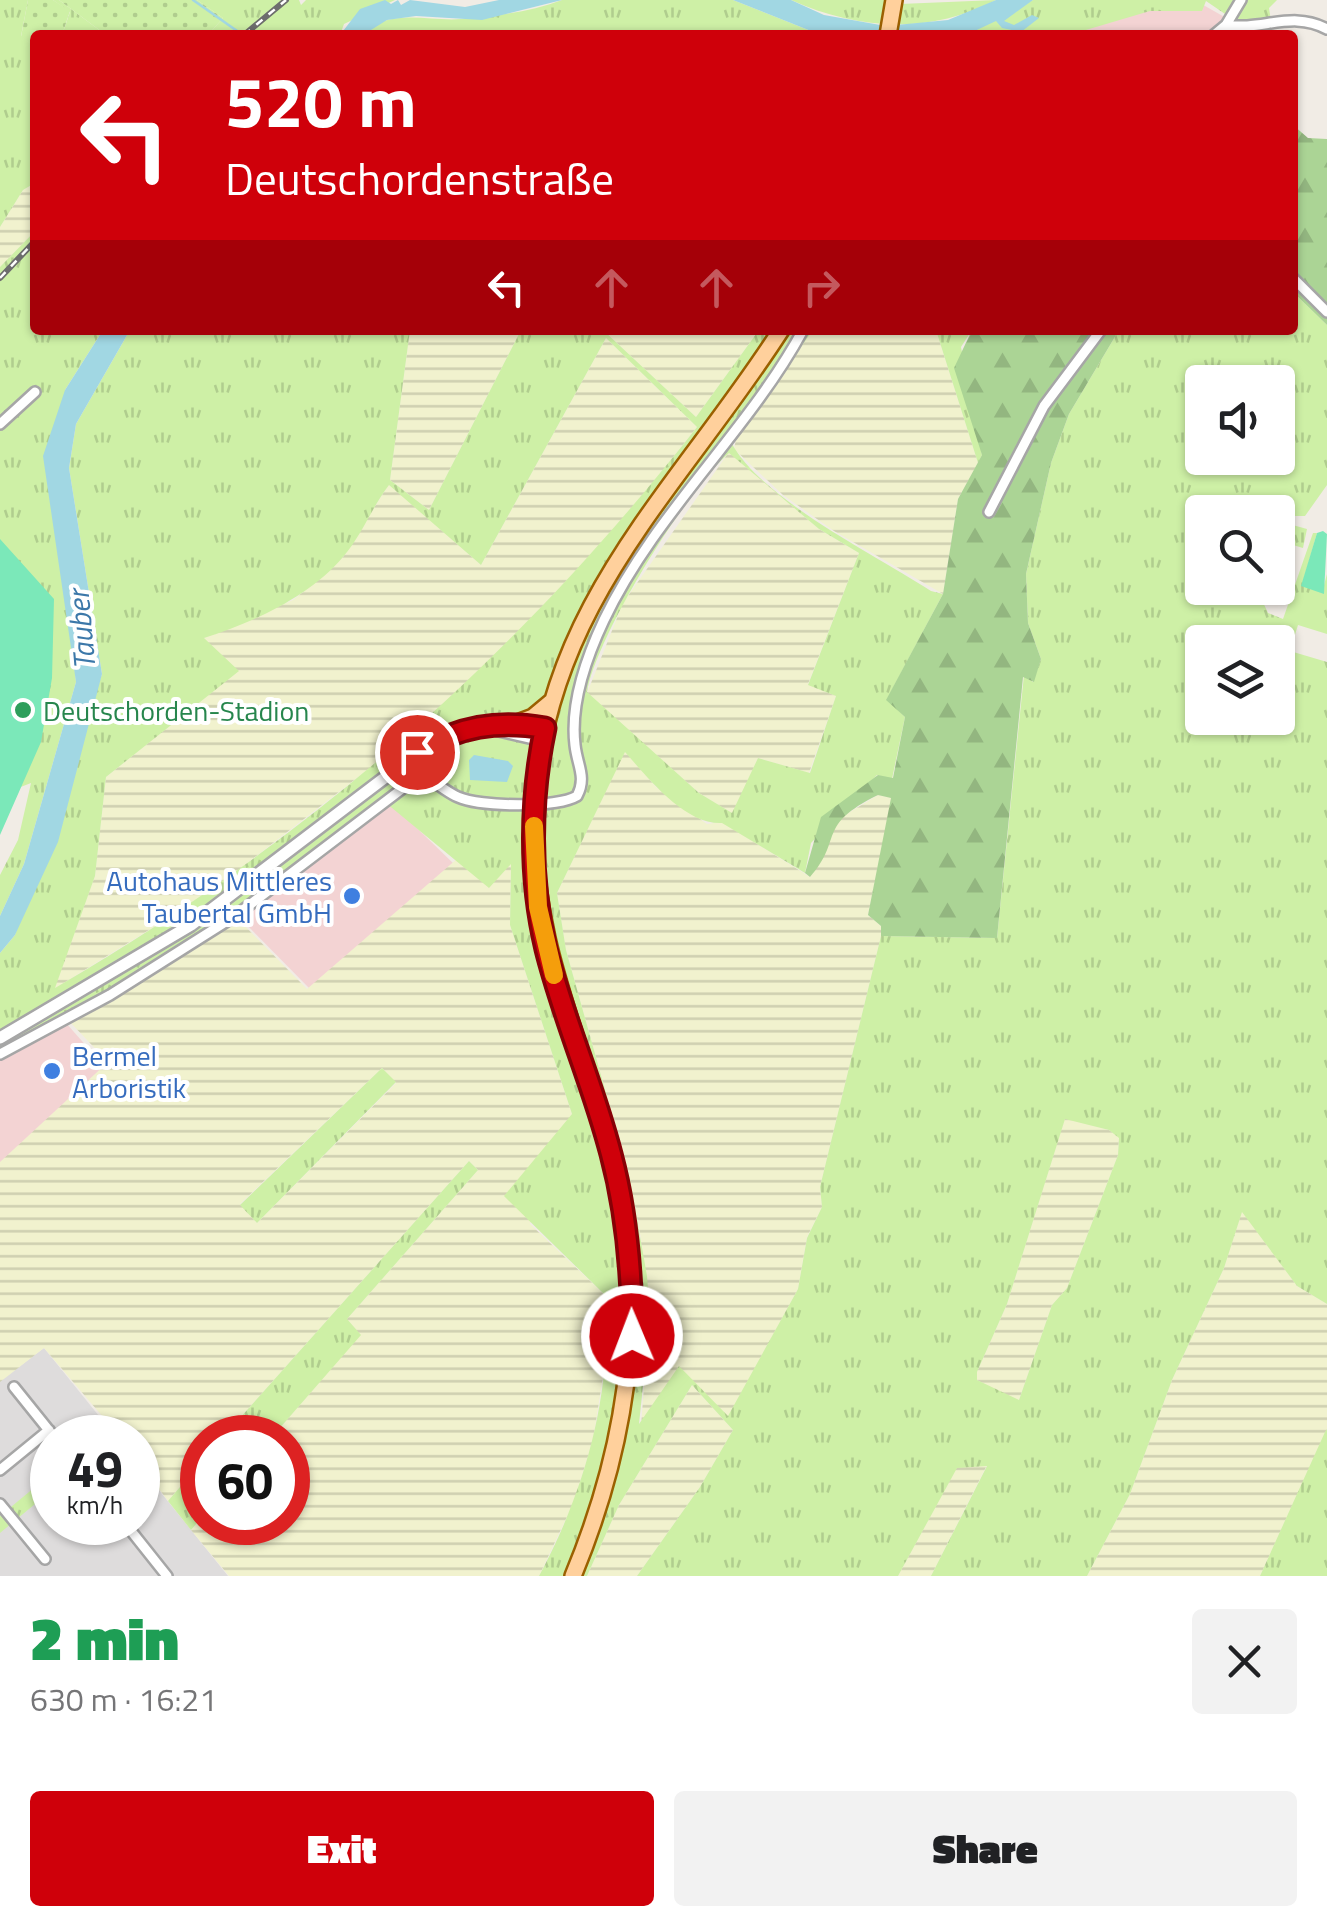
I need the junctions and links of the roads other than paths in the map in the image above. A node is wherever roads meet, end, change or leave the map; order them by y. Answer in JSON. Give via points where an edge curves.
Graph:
{"nodes":[{"id":1,"x":894,"y":0,"type":"edge"},
{"id":2,"x":1241,"y":0,"type":"edge"},
{"id":3,"x":1226,"y":25,"type":"junction"},
{"id":4,"x":1327,"y":29,"type":"edge"},
{"id":5,"x":889,"y":30,"type":"edge"},
{"id":6,"x":1220,"y":30,"type":"edge"},
{"id":7,"x":1298,"y":283,"type":"edge"},
{"id":8,"x":1327,"y":312,"type":"edge"},
{"id":9,"x":777,"y":335,"type":"edge"},
{"id":10,"x":800,"y":335,"type":"edge"},
{"id":11,"x":1097,"y":335,"type":"edge"},
{"id":12,"x":35,"y":392,"type":"dead end"},
{"id":13,"x":0,"y":424,"type":"edge"},
{"id":14,"x":989,"y":512,"type":"dead end"},
{"id":15,"x":551,"y":702,"type":"junction"},
{"id":16,"x":517,"y":724,"type":"junction"},
{"id":17,"x":482,"y":726,"type":"junction"},
{"id":18,"x":544,"y":734,"type":"junction"},
{"id":19,"x":0,"y":1038,"type":"edge"},
{"id":20,"x":0,"y":1054,"type":"edge"},
{"id":21,"x":14,"y":1387,"type":"dead end"},
{"id":22,"x":37,"y":1415,"type":"edge"},
{"id":23,"x":30,"y":1449,"type":"edge"},
{"id":24,"x":0,"y":1470,"type":"edge"},
{"id":25,"x":0,"y":1504,"type":"edge"},
{"id":26,"x":142,"y":1545,"type":"edge"},
{"id":27,"x":45,"y":1559,"type":"dead end"},
{"id":28,"x":167,"y":1576,"type":"edge"},
{"id":29,"x":574,"y":1576,"type":"edge"}],
"edges":[{"from":1,"to":5,"type":"main road"},
{"from":2,"to":3,"type":"street"},
{"from":3,"to":4,"type":"street","via":[[1301,19]]},
{"from":3,"to":6,"type":"street"},
{"from":7,"to":8,"type":"street"},
{"from":9,"to":15,"type":"main road","via":[[607,573],[573,637]]},
{"from":10,"to":20,"type":"street","via":[[660,529],[603,622],[579,694],[574,744],[583,776],[577,796],[552,805],[464,799],[426,778],[407,783],[234,916],[110,995]]},
{"from":11,"to":14,"type":"street","via":[[1044,406]]},
{"from":12,"to":13,"type":"street"},
{"from":15,"to":16,"type":"main road"},
{"from":15,"to":18,"type":"main road"},
{"from":16,"to":17,"type":"street"},
{"from":16,"to":18,"type":"street"},
{"from":17,"to":18,"type":"street"},
{"from":17,"to":19,"type":"street","via":[[417,752],[191,925]]},
{"from":18,"to":29,"type":"main road","via":[[535,805],[538,907],[611,1153],[632,1296],[622,1425]]},
{"from":21,"to":22,"type":"street"},
{"from":23,"to":24,"type":"street"},
{"from":25,"to":27,"type":"street"},
{"from":26,"to":28,"type":"street"}]}
